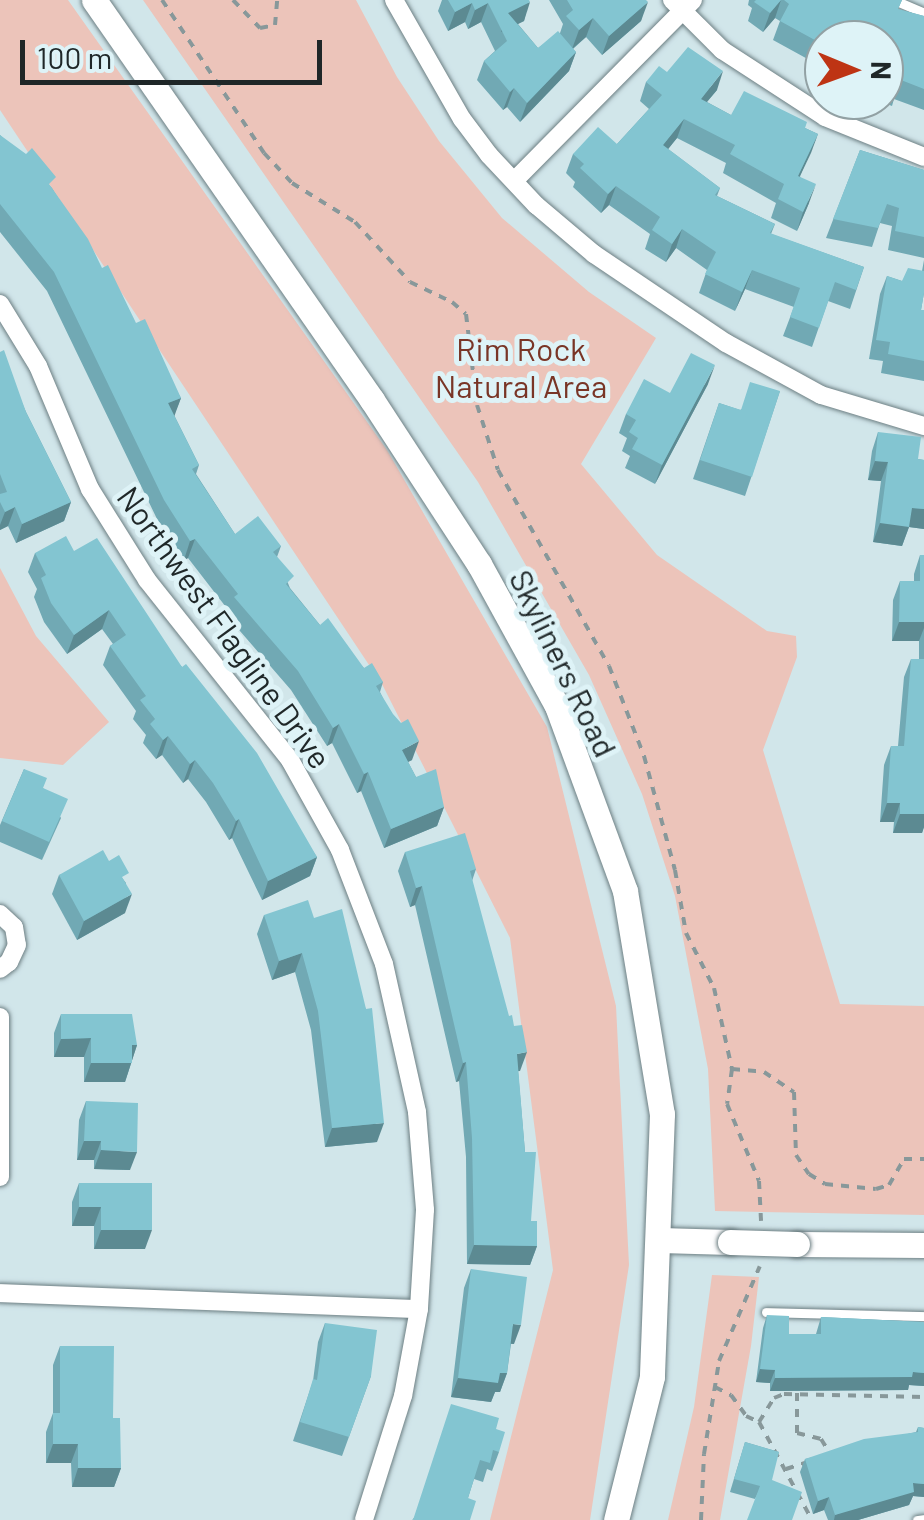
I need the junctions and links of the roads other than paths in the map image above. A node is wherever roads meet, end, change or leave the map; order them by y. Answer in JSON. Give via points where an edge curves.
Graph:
{"nodes":[{"id":1,"x":94,"y":0,"type":"edge"},
{"id":2,"x":394,"y":0,"type":"edge"},
{"id":3,"x":894,"y":0,"type":"edge"},
{"id":4,"x":682,"y":4,"type":"edge"},
{"id":5,"x":924,"y":14,"type":"edge"},
{"id":6,"x":924,"y":157,"type":"edge"},
{"id":7,"x":515,"y":180,"type":"junction"},
{"id":8,"x":0,"y":304,"type":"edge"},
{"id":9,"x":924,"y":426,"type":"edge"},
{"id":10,"x":0,"y":914,"type":"edge"},
{"id":11,"x":0,"y":969,"type":"edge"},
{"id":12,"x":0,"y":1017,"type":"edge"},
{"id":13,"x":0,"y":1177,"type":"edge"},
{"id":14,"x":660,"y":1240,"type":"junction"},
{"id":15,"x":924,"y":1245,"type":"edge"},
{"id":16,"x":0,"y":1293,"type":"edge"},
{"id":17,"x":419,"y":1309,"type":"junction"},
{"id":18,"x":766,"y":1312,"type":"edge"},
{"id":19,"x":924,"y":1316,"type":"edge"},
{"id":20,"x":364,"y":1520,"type":"edge"},
{"id":21,"x":616,"y":1520,"type":"edge"}],
"edges":[{"from":1,"to":14,"type":"street","name":"Skyliners Road","via":[[426,478],[557,706],[625,891],[662,1114]]},
{"from":2,"to":7,"type":"street","via":[[462,119]]},
{"from":3,"to":5,"type":"lane"},
{"from":4,"to":6,"type":"street","via":[[722,50],[825,117]]},
{"from":4,"to":7,"type":"street"},
{"from":7,"to":9,"type":"street","via":[[594,254],[726,343],[821,395]]},
{"from":8,"to":17,"type":"street","name":"Northwest Flagline Drive","via":[[38,366],[90,490],[147,580],[290,760],[340,850],[384,964],[418,1112],[425,1210]]},
{"from":10,"to":11,"type":"street","via":[[14,927],[17,945]]},
{"from":12,"to":13,"type":"street"},
{"from":14,"to":15,"type":"street","bridge":true},
{"from":14,"to":21,"type":"street","name":"Skyliners Road","via":[[652,1377]]},
{"from":16,"to":17,"type":"street"},
{"from":17,"to":20,"type":"street","name":"Northwest Flagline Drive","via":[[403,1396]]},
{"from":18,"to":19,"type":"lane"}]}
